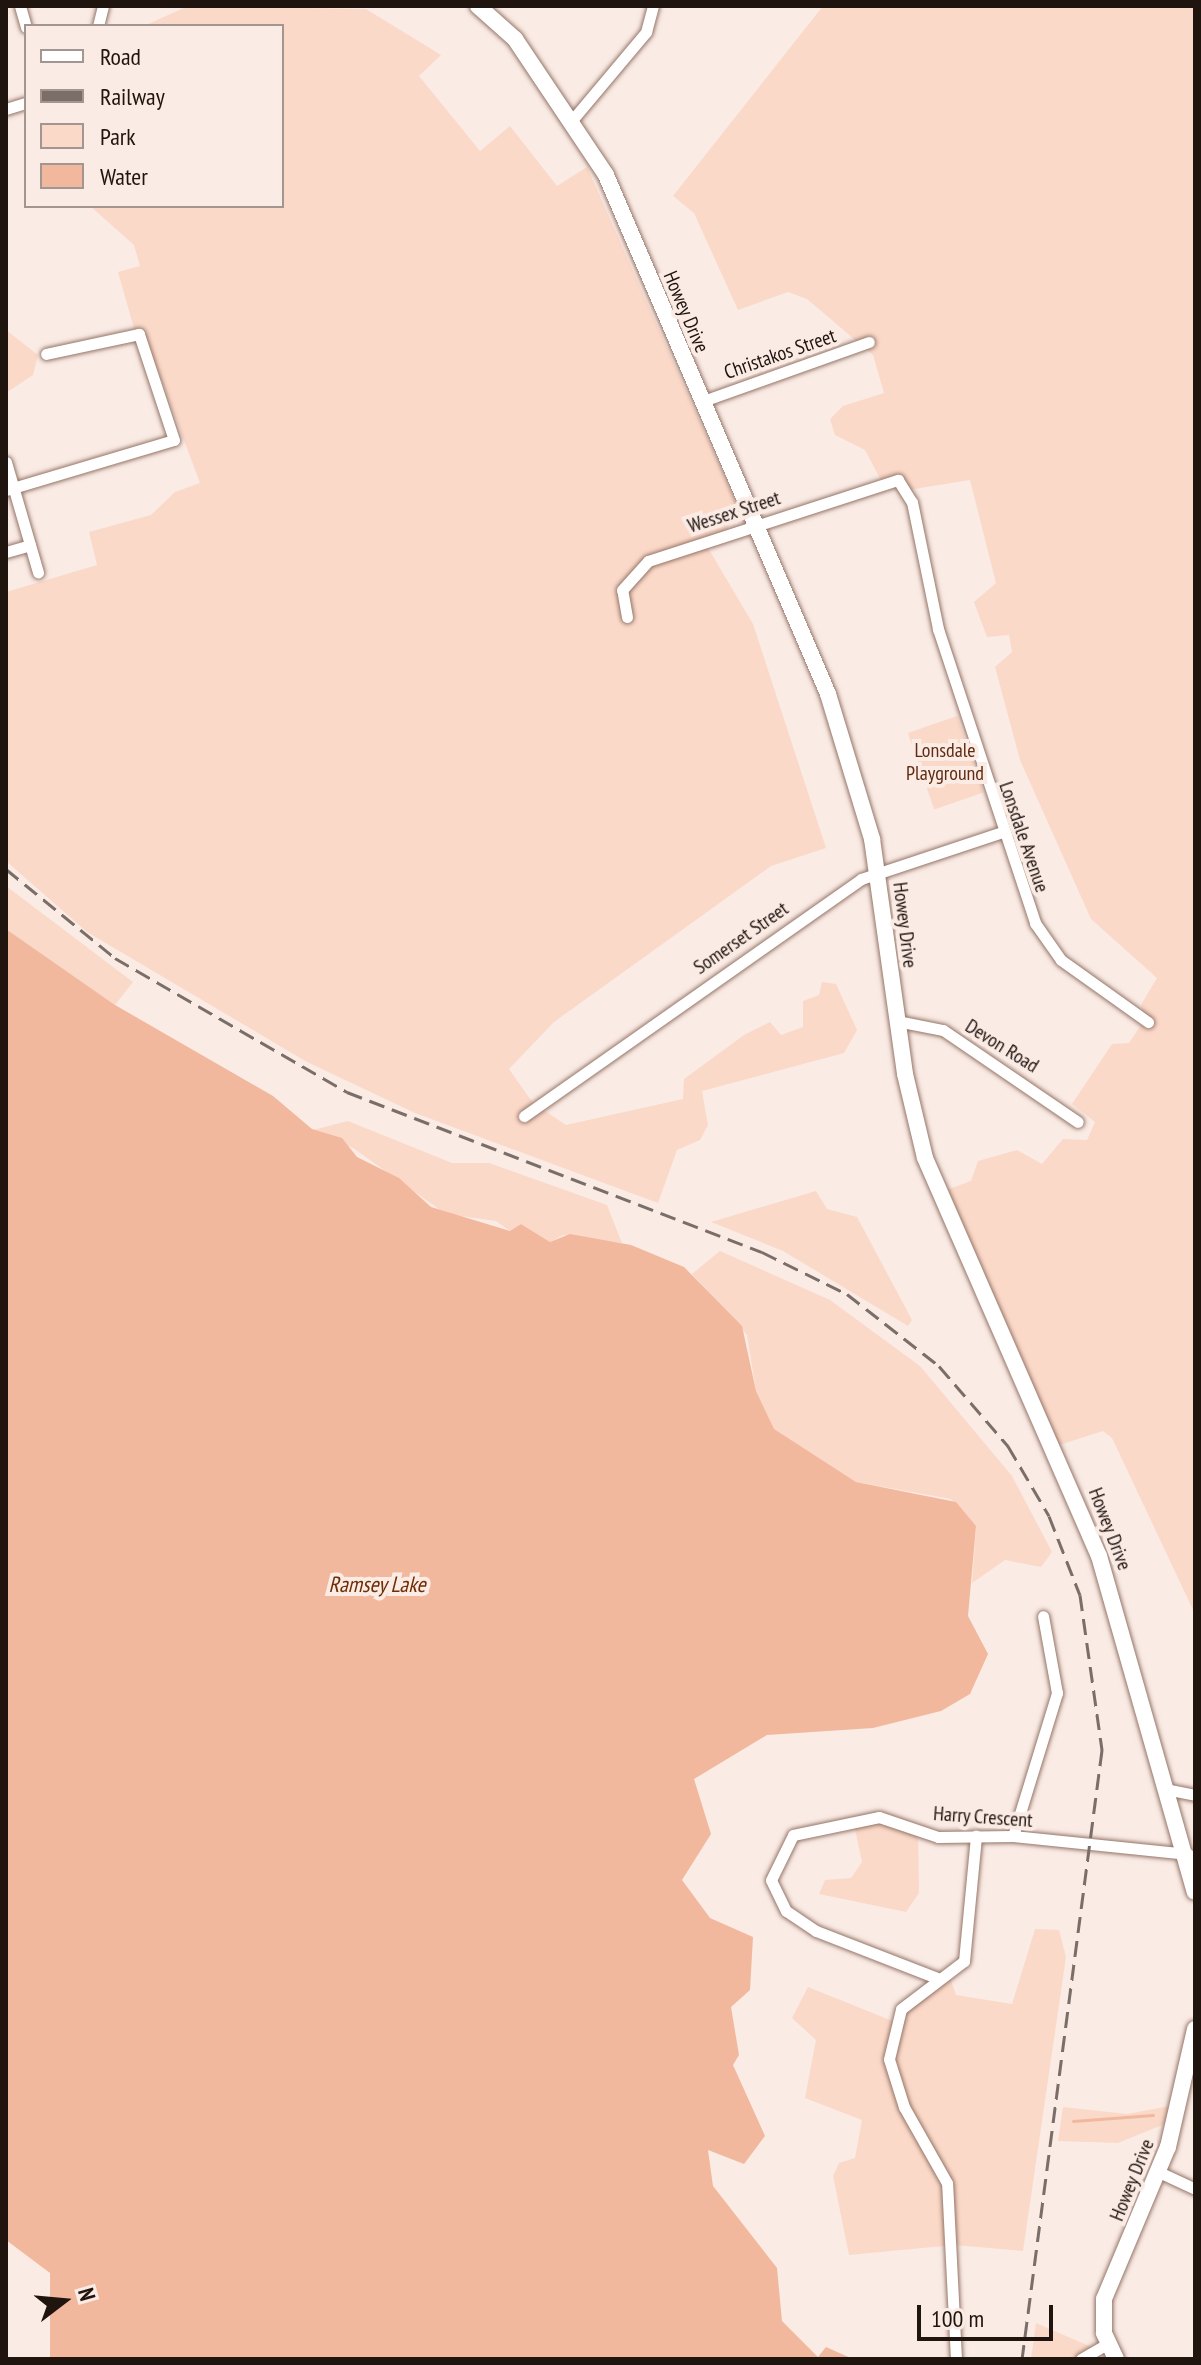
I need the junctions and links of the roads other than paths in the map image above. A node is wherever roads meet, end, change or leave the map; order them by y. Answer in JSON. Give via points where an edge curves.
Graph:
{"nodes":[{"id":1,"x":478,"y":6,"type":"edge"},
{"id":2,"x":653,"y":6,"type":"edge"},
{"id":3,"x":573,"y":119,"type":"junction"},
{"id":4,"x":869,"y":342,"type":"dead end"},
{"id":5,"x":46,"y":354,"type":"dead end"},
{"id":6,"x":703,"y":401,"type":"junction"},
{"id":7,"x":6,"y":462,"type":"edge"},
{"id":8,"x":898,"y":480,"type":"joint"},
{"id":9,"x":10,"y":489,"type":"edge"},
{"id":10,"x":756,"y":524,"type":"junction"},
{"id":11,"x":30,"y":545,"type":"junction"},
{"id":12,"x":6,"y":552,"type":"edge"},
{"id":13,"x":38,"y":572,"type":"dead end"},
{"id":14,"x":627,"y":617,"type":"dead end"},
{"id":15,"x":1002,"y":832,"type":"junction"},
{"id":16,"x":878,"y":870,"type":"junction"},
{"id":17,"x":897,"y":1021,"type":"junction"},
{"id":18,"x":1148,"y":1022,"type":"dead end"},
{"id":19,"x":524,"y":1116,"type":"dead end"},
{"id":20,"x":1078,"y":1122,"type":"dead end"},
{"id":21,"x":1043,"y":1616,"type":"dead end"},
{"id":22,"x":1170,"y":1790,"type":"junction"},
{"id":23,"x":1195,"y":1795,"type":"edge"},
{"id":24,"x":976,"y":1836,"type":"junction"},
{"id":25,"x":1013,"y":1836,"type":"junction"},
{"id":26,"x":1188,"y":1854,"type":"junction"},
{"id":27,"x":1195,"y":1892,"type":"edge"},
{"id":28,"x":937,"y":1978,"type":"junction"},
{"id":29,"x":1195,"y":2029,"type":"edge"},
{"id":30,"x":1159,"y":2172,"type":"junction"},
{"id":31,"x":1195,"y":2189,"type":"edge"},
{"id":32,"x":1107,"y":2344,"type":"junction"},
{"id":33,"x":956,"y":2359,"type":"edge"},
{"id":34,"x":1081,"y":2359,"type":"edge"},
{"id":35,"x":1116,"y":2359,"type":"edge"}],
"edges":[{"from":1,"to":3,"type":"main road","name":"Howey Drive","via":[[515,39]]},
{"from":2,"to":3,"type":"street","via":[[646,32]]},
{"from":3,"to":6,"type":"main road","name":"Howey Drive","via":[[606,175]]},
{"from":4,"to":6,"type":"street","name":"Christakos Street"},
{"from":5,"to":9,"type":"street","via":[[139,334],[174,440]]},
{"from":6,"to":10,"type":"main road","name":"Howey Drive"},
{"from":7,"to":9,"type":"street"},
{"from":8,"to":10,"type":"street","name":"Wessex Street"},
{"from":8,"to":15,"type":"street","name":"Lonsdale Avenue","via":[[912,502],[938,629]]},
{"from":9,"to":11,"type":"street"},
{"from":10,"to":14,"type":"street","name":"Wessex Street","via":[[635,570],[622,590]]},
{"from":10,"to":16,"type":"main road","name":"Howey Drive","via":[[846,741]]},
{"from":11,"to":12,"type":"street"},
{"from":11,"to":13,"type":"street"},
{"from":15,"to":16,"type":"street","name":"Somerset Street"},
{"from":15,"to":18,"type":"street","name":"Lonsdale Avenue","via":[[1047,944]]},
{"from":16,"to":17,"type":"main road","name":"Howey Drive"},
{"from":16,"to":19,"type":"street","name":"Somerset Street"},
{"from":17,"to":20,"type":"street","name":"Devon Road","via":[[943,1030]]},
{"from":17,"to":22,"type":"main road","name":"Howey Drive","via":[[931,1176],[1094,1543]]},
{"from":21,"to":25,"type":"street","via":[[1057,1693]]},
{"from":22,"to":23,"type":"street"},
{"from":22,"to":26,"type":"main road","name":"Howey Drive"},
{"from":24,"to":25,"type":"street","name":"Harry Crescent"},
{"from":24,"to":28,"type":"street","via":[[964,1961]]},
{"from":24,"to":28,"type":"street","name":"Harry Crescent","via":[[938,1837],[889,1818],[853,1819],[793,1835],[774,1868],[773,1891],[796,1919]]},
{"from":25,"to":26,"type":"street","name":"Harry Crescent"},
{"from":26,"to":27,"type":"main road","name":"Howey Drive"},
{"from":28,"to":33,"type":"street","via":[[901,2009],[889,2059],[904,2107],[947,2183]]},
{"from":29,"to":30,"type":"main road","name":"Howey Drive"},
{"from":30,"to":31,"type":"street"},
{"from":30,"to":32,"type":"main road","name":"Howey Drive","via":[[1108,2287]]},
{"from":32,"to":34,"type":"street"},
{"from":32,"to":35,"type":"main road"}]}
